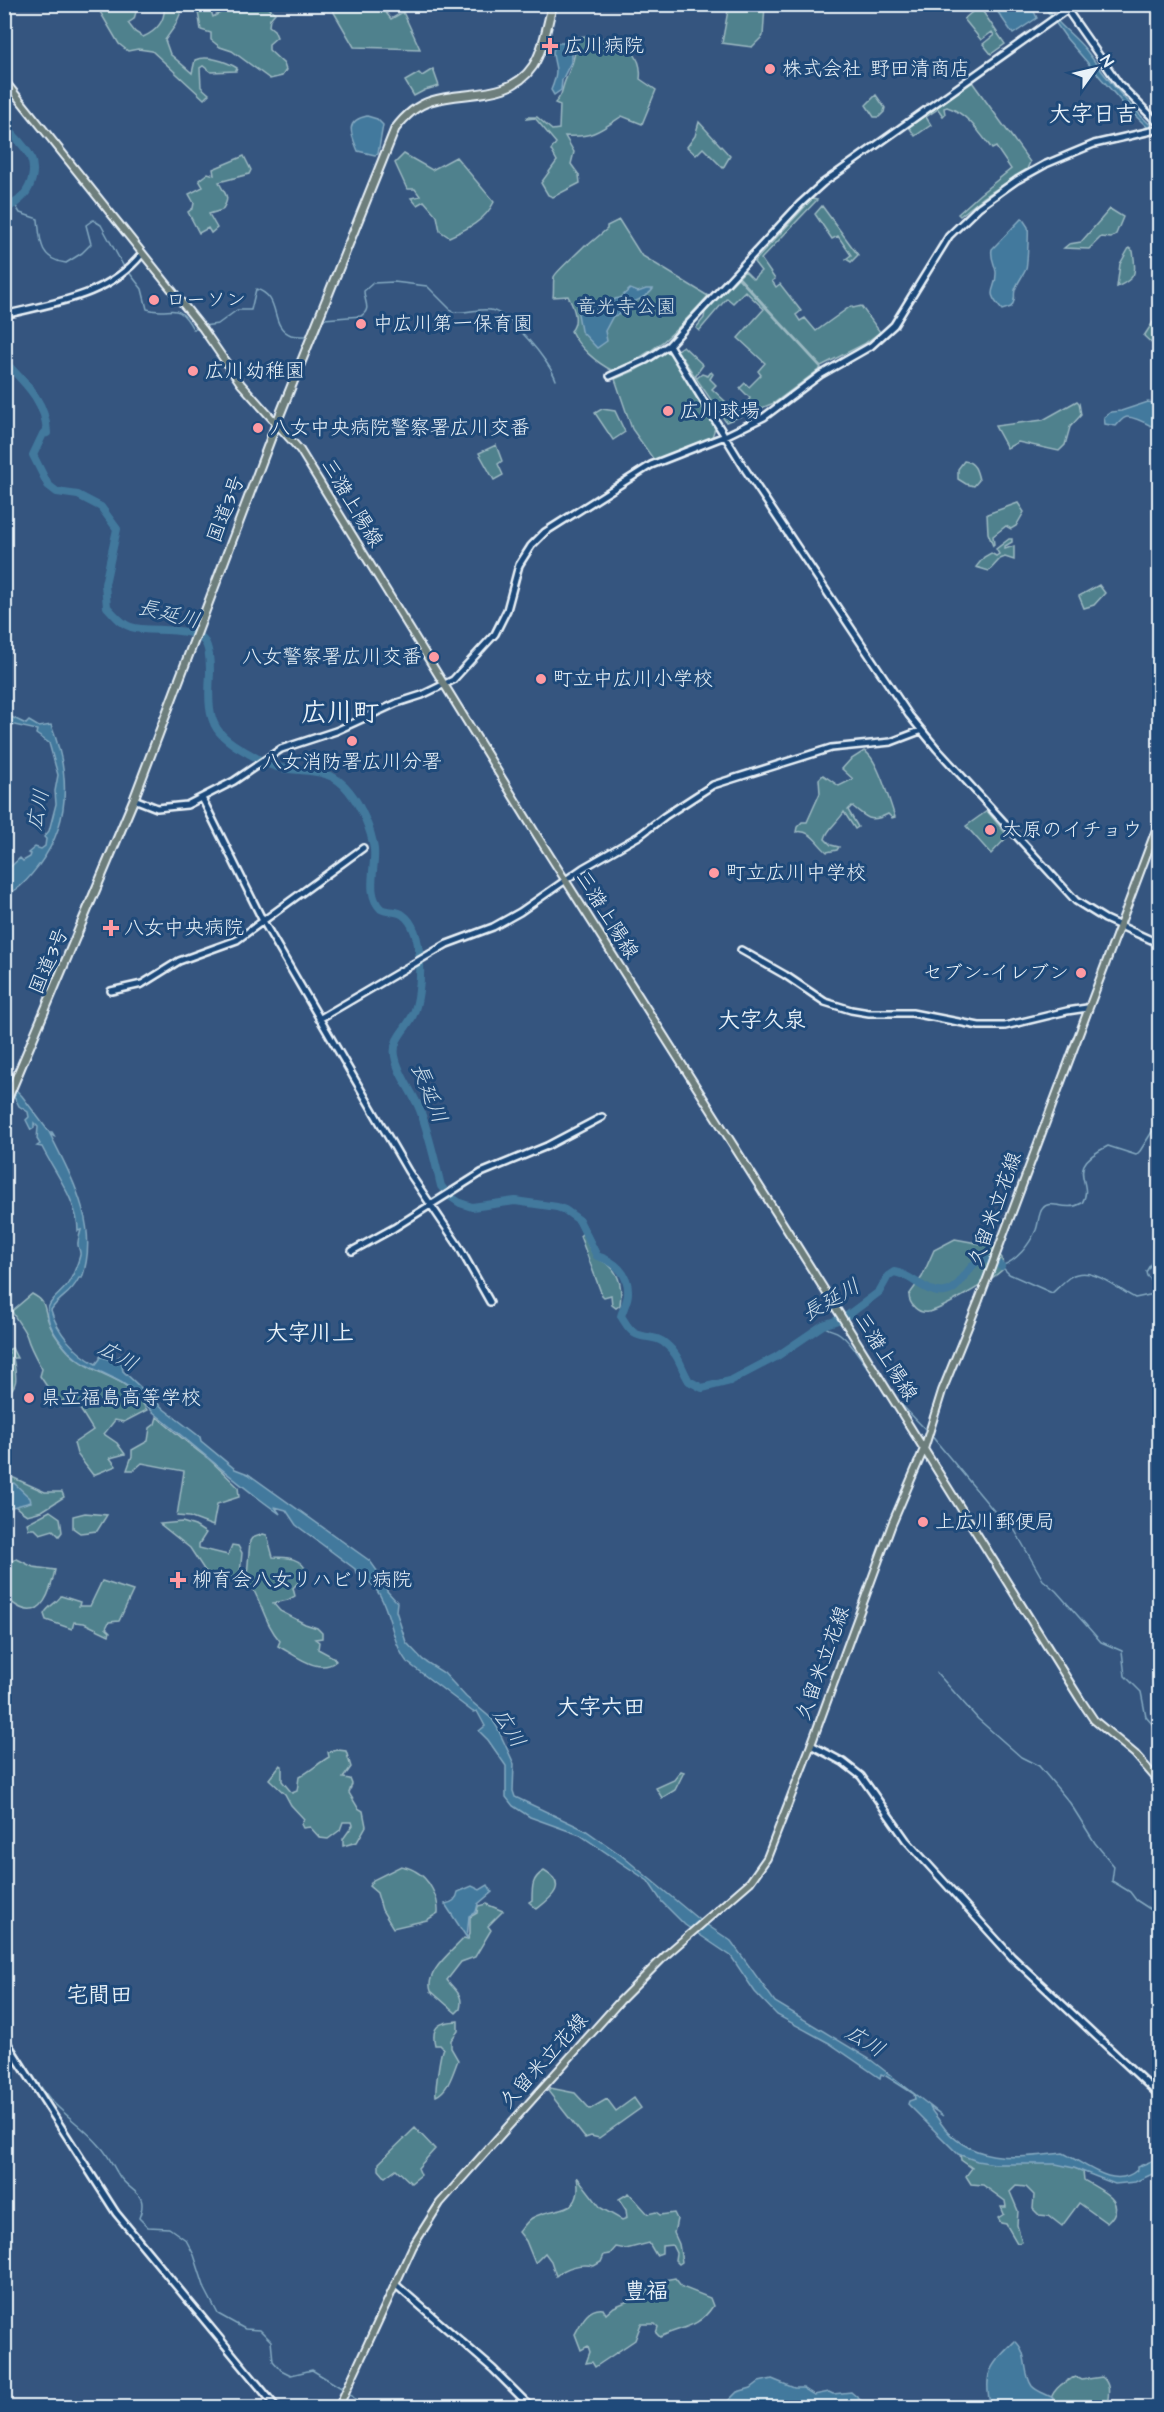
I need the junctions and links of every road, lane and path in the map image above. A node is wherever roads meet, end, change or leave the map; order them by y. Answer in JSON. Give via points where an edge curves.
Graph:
{"nodes":[{"id":1,"x":553,"y":4,"type":"edge"},
{"id":2,"x":1075,"y":4,"type":"edge"},
{"id":3,"x":1065,"y":7,"type":"edge"},
{"id":4,"x":4,"y":80,"type":"edge"},
{"id":5,"x":1159,"y":128,"type":"edge"},
{"id":6,"x":142,"y":254,"type":"junction"},
{"id":7,"x":4,"y":315,"type":"edge"},
{"id":8,"x":669,"y":345,"type":"junction"},
{"id":9,"x":610,"y":376,"type":"dead end"},
{"id":10,"x":277,"y":422,"type":"junction"},
{"id":11,"x":725,"y":436,"type":"junction"},
{"id":12,"x":446,"y":685,"type":"junction"},
{"id":13,"x":920,"y":731,"type":"junction"},
{"id":14,"x":202,"y":798,"type":"junction"},
{"id":15,"x":134,"y":799,"type":"junction"},
{"id":16,"x":1160,"y":819,"type":"edge"},
{"id":17,"x":363,"y":848,"type":"dead end"},
{"id":18,"x":565,"y":880,"type":"junction"},
{"id":19,"x":263,"y":921,"type":"junction"},
{"id":20,"x":1119,"y":924,"type":"junction"},
{"id":21,"x":1160,"y":944,"type":"edge"},
{"id":22,"x":741,"y":950,"type":"dead end"},
{"id":23,"x":111,"y":991,"type":"dead end"},
{"id":24,"x":1087,"y":1008,"type":"junction"},
{"id":25,"x":319,"y":1019,"type":"junction"},
{"id":26,"x":6,"y":1104,"type":"edge"},
{"id":27,"x":602,"y":1117,"type":"dead end"},
{"id":28,"x":430,"y":1205,"type":"junction"},
{"id":29,"x":352,"y":1251,"type":"dead end"},
{"id":30,"x":490,"y":1302,"type":"dead end"},
{"id":31,"x":924,"y":1449,"type":"junction"},
{"id":32,"x":811,"y":1745,"type":"junction"},
{"id":33,"x":1160,"y":1783,"type":"edge"},
{"id":34,"x":4,"y":2038,"type":"edge"},
{"id":35,"x":1160,"y":2096,"type":"edge"},
{"id":36,"x":394,"y":2284,"type":"junction"},
{"id":37,"x":277,"y":2408,"type":"edge"},
{"id":38,"x":338,"y":2408,"type":"edge"},
{"id":39,"x":532,"y":2408,"type":"edge"}],
"edges":[{"from":1,"to":10,"type":"highway","name":"国道3号","via":[[537,58],[512,85],[495,92],[431,101],[406,115],[394,129]]},
{"from":2,"to":3,"type":"street"},
{"from":3,"to":5,"type":"street","via":[[1119,84]]},
{"from":3,"to":8,"type":"street","via":[[816,188]]},
{"from":4,"to":6,"type":"main road","name":"三潴上陽線"},
{"from":5,"to":11,"type":"street","via":[[1094,144],[1017,180],[979,207],[949,236],[904,312],[885,334],[764,417]]},
{"from":6,"to":7,"type":"street","via":[[102,288]]},
{"from":6,"to":10,"type":"main road","name":"三潴上陽線","via":[[202,327],[241,384]]},
{"from":8,"to":9,"type":"street"},
{"from":8,"to":11,"type":"street"},
{"from":10,"to":12,"type":"main road","name":"三潴上陽線","via":[[300,450]]},
{"from":10,"to":15,"type":"highway","name":"国道3号"},
{"from":11,"to":12,"type":"street","via":[[651,465],[545,532],[519,565],[507,610],[495,634]]},
{"from":11,"to":13,"type":"street"},
{"from":12,"to":14,"type":"street","via":[[336,731],[281,749]]},
{"from":12,"to":18,"type":"main road","name":"三潴上陽線"},
{"from":13,"to":18,"type":"street","via":[[891,742],[831,748],[713,785]]},
{"from":13,"to":20,"type":"street","via":[[1076,901]]},
{"from":14,"to":15,"type":"street","via":[[171,808]]},
{"from":14,"to":19,"type":"street"},
{"from":15,"to":26,"type":"highway","name":"国道3号"},
{"from":16,"to":20,"type":"main road","name":"久留米立花線"},
{"from":17,"to":19,"type":"street"},
{"from":18,"to":25,"type":"street","via":[[520,912],[447,944]]},
{"from":18,"to":31,"type":"main road","name":"三潴上陽線"},
{"from":19,"to":23,"type":"street","via":[[237,940],[179,961],[142,984]]},
{"from":19,"to":25,"type":"street"},
{"from":20,"to":21,"type":"street"},
{"from":20,"to":24,"type":"main road","name":"久留米立花線"},
{"from":22,"to":24,"type":"street","via":[[825,1002],[850,1010],[912,1013],[979,1026],[1005,1026]]},
{"from":24,"to":31,"type":"main road","name":"久留米立花線","via":[[942,1391]]},
{"from":25,"to":28,"type":"street"},
{"from":27,"to":28,"type":"street","via":[[481,1173]]},
{"from":28,"to":29,"type":"street"},
{"from":28,"to":30,"type":"street"},
{"from":31,"to":32,"type":"main road","name":"久留米立花線","via":[[883,1546]]},
{"from":31,"to":33,"type":"main road","name":"三潴上陽線","via":[[1094,1720],[1135,1754]]},
{"from":32,"to":35,"type":"street","via":[[861,1776],[906,1840],[1012,1957]]},
{"from":32,"to":36,"type":"main road","name":"久留米立花線","via":[[762,1867],[620,2001],[447,2193],[429,2216]]},
{"from":34,"to":37,"type":"street","via":[[116,2213]]},
{"from":36,"to":38,"type":"main road","name":"久留米立花線"},
{"from":36,"to":39,"type":"street","via":[[497,2372]]}]}
